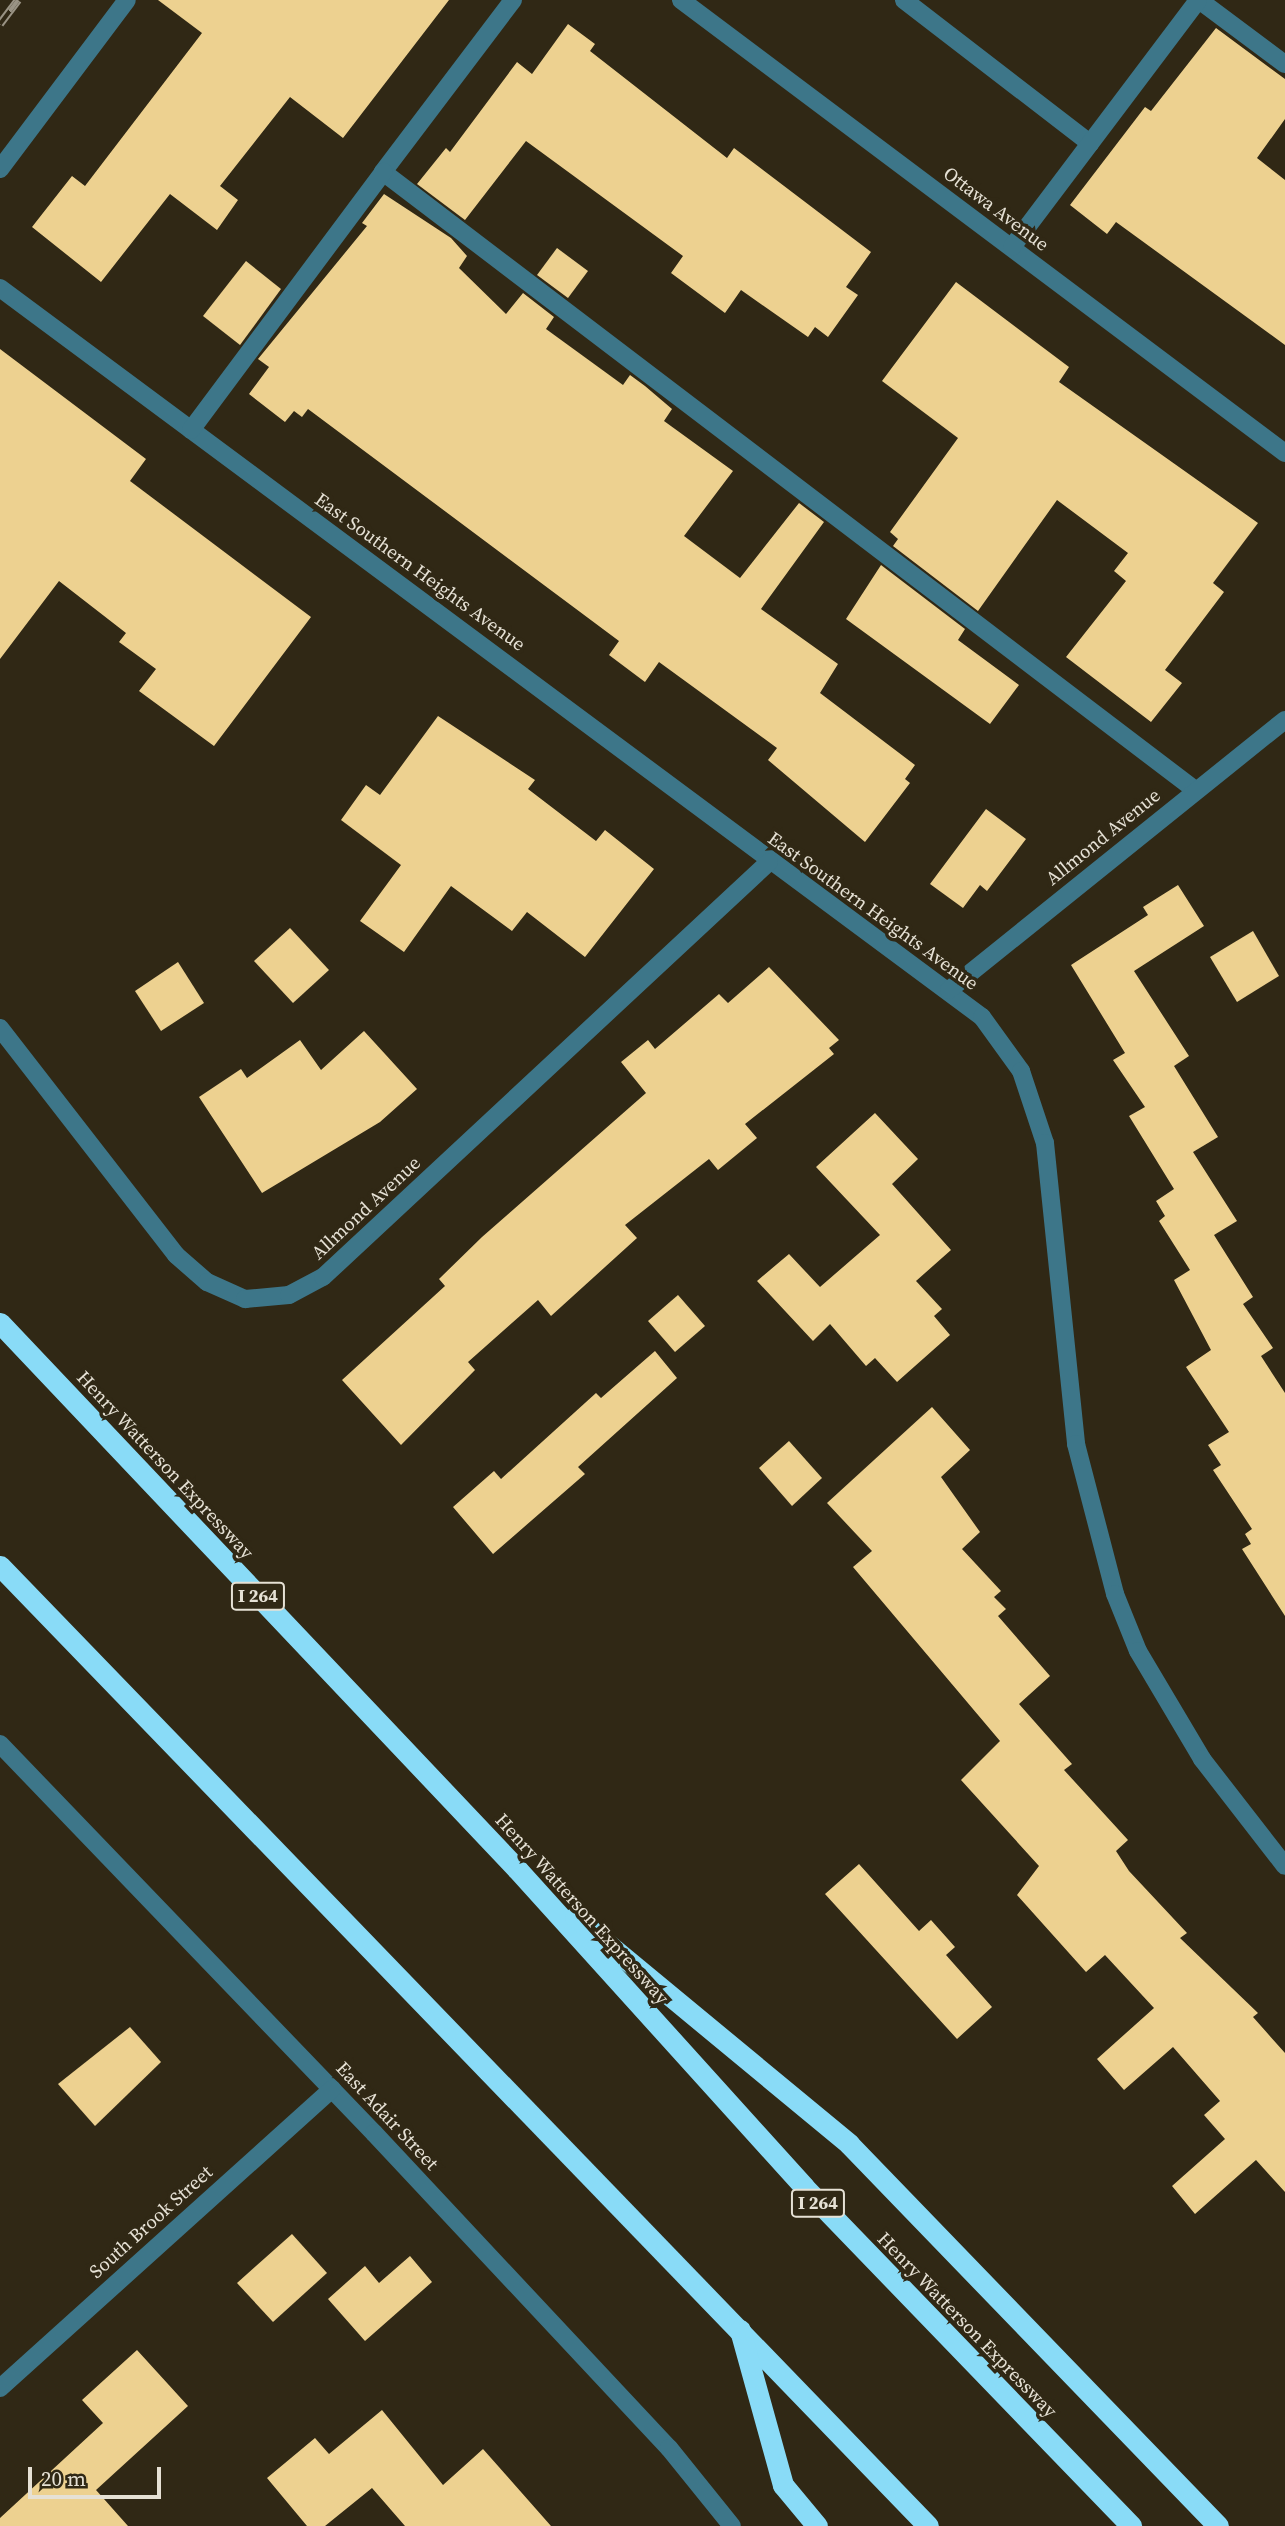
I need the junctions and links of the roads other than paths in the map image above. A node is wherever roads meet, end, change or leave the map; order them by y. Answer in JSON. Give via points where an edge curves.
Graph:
{"nodes":[{"id":1,"x":127,"y":0,"type":"edge"},
{"id":2,"x":513,"y":0,"type":"edge"},
{"id":3,"x":681,"y":0,"type":"edge"},
{"id":4,"x":904,"y":0,"type":"edge"},
{"id":5,"x":1199,"y":0,"type":"edge"},
{"id":6,"x":1285,"y":64,"type":"edge"},
{"id":7,"x":1090,"y":143,"type":"junction"},
{"id":8,"x":0,"y":169,"type":"edge"},
{"id":9,"x":383,"y":172,"type":"junction"},
{"id":10,"x":1012,"y":247,"type":"junction"},
{"id":11,"x":0,"y":288,"type":"edge"},
{"id":12,"x":191,"y":430,"type":"junction"},
{"id":13,"x":1285,"y":453,"type":"edge"},
{"id":14,"x":1285,"y":720,"type":"edge"},
{"id":15,"x":1195,"y":790,"type":"junction"},
{"id":16,"x":769,"y":862,"type":"junction"},
{"id":17,"x":949,"y":990,"type":"junction"},
{"id":18,"x":0,"y":1028,"type":"edge"},
{"id":19,"x":0,"y":1323,"type":"edge"},
{"id":20,"x":0,"y":1566,"type":"edge"},
{"id":21,"x":0,"y":1744,"type":"edge"},
{"id":22,"x":1285,"y":1866,"type":"edge"},
{"id":23,"x":517,"y":1869,"type":"junction"},
{"id":24,"x":332,"y":2089,"type":"junction"},
{"id":25,"x":738,"y":2325,"type":"junction"},
{"id":26,"x":0,"y":2388,"type":"edge"},
{"id":27,"x":732,"y":2526,"type":"edge"},
{"id":28,"x":817,"y":2526,"type":"edge"},
{"id":29,"x":928,"y":2526,"type":"edge"},
{"id":30,"x":1130,"y":2526,"type":"edge"},
{"id":31,"x":1218,"y":2526,"type":"edge"}],
"edges":[{"from":1,"to":8,"type":"street"},
{"from":2,"to":9,"type":"street"},
{"from":3,"to":10,"type":"street","name":"Ottawa Avenue"},
{"from":4,"to":7,"type":"street"},
{"from":5,"to":6,"type":"street"},
{"from":5,"to":7,"type":"street"},
{"from":7,"to":10,"type":"street"},
{"from":9,"to":12,"type":"street"},
{"from":9,"to":15,"type":"street"},
{"from":10,"to":13,"type":"street","name":"Ottawa Avenue"},
{"from":11,"to":12,"type":"street","name":"East Southern Heights Avenue"},
{"from":12,"to":16,"type":"street","name":"East Southern Heights Avenue"},
{"from":14,"to":15,"type":"street","name":"Allmond Avenue"},
{"from":15,"to":17,"type":"street","name":"Allmond Avenue"},
{"from":16,"to":17,"type":"street","name":"East Southern Heights Avenue"},
{"from":16,"to":18,"type":"street","name":"Allmond Avenue","via":[[323,1277],[289,1295],[245,1299],[207,1282],[176,1255]]},
{"from":17,"to":22,"type":"street","name":"East Southern Heights Avenue","via":[[982,1017],[1021,1071],[1034,1101],[1045,1143],[1076,1444],[1115,1594],[1138,1651],[1202,1759]]},
{"from":19,"to":23,"type":"highway","name":"Henry Watterson Expressway","number":"I 264"},
{"from":20,"to":25,"type":"highway"},
{"from":21,"to":24,"type":"street","name":"East Adair Street"},
{"from":23,"to":30,"type":"highway","name":"Henry Watterson Expressway","number":"I 264","via":[[804,2188]]},
{"from":23,"to":31,"type":"highway","via":[[849,2144]]},
{"from":24,"to":26,"type":"street","name":"South Brook Street"},
{"from":24,"to":27,"type":"street","name":"East Adair Street","via":[[668,2448]]},
{"from":25,"to":28,"type":"highway","via":[[783,2485]]},
{"from":25,"to":29,"type":"highway"}]}
